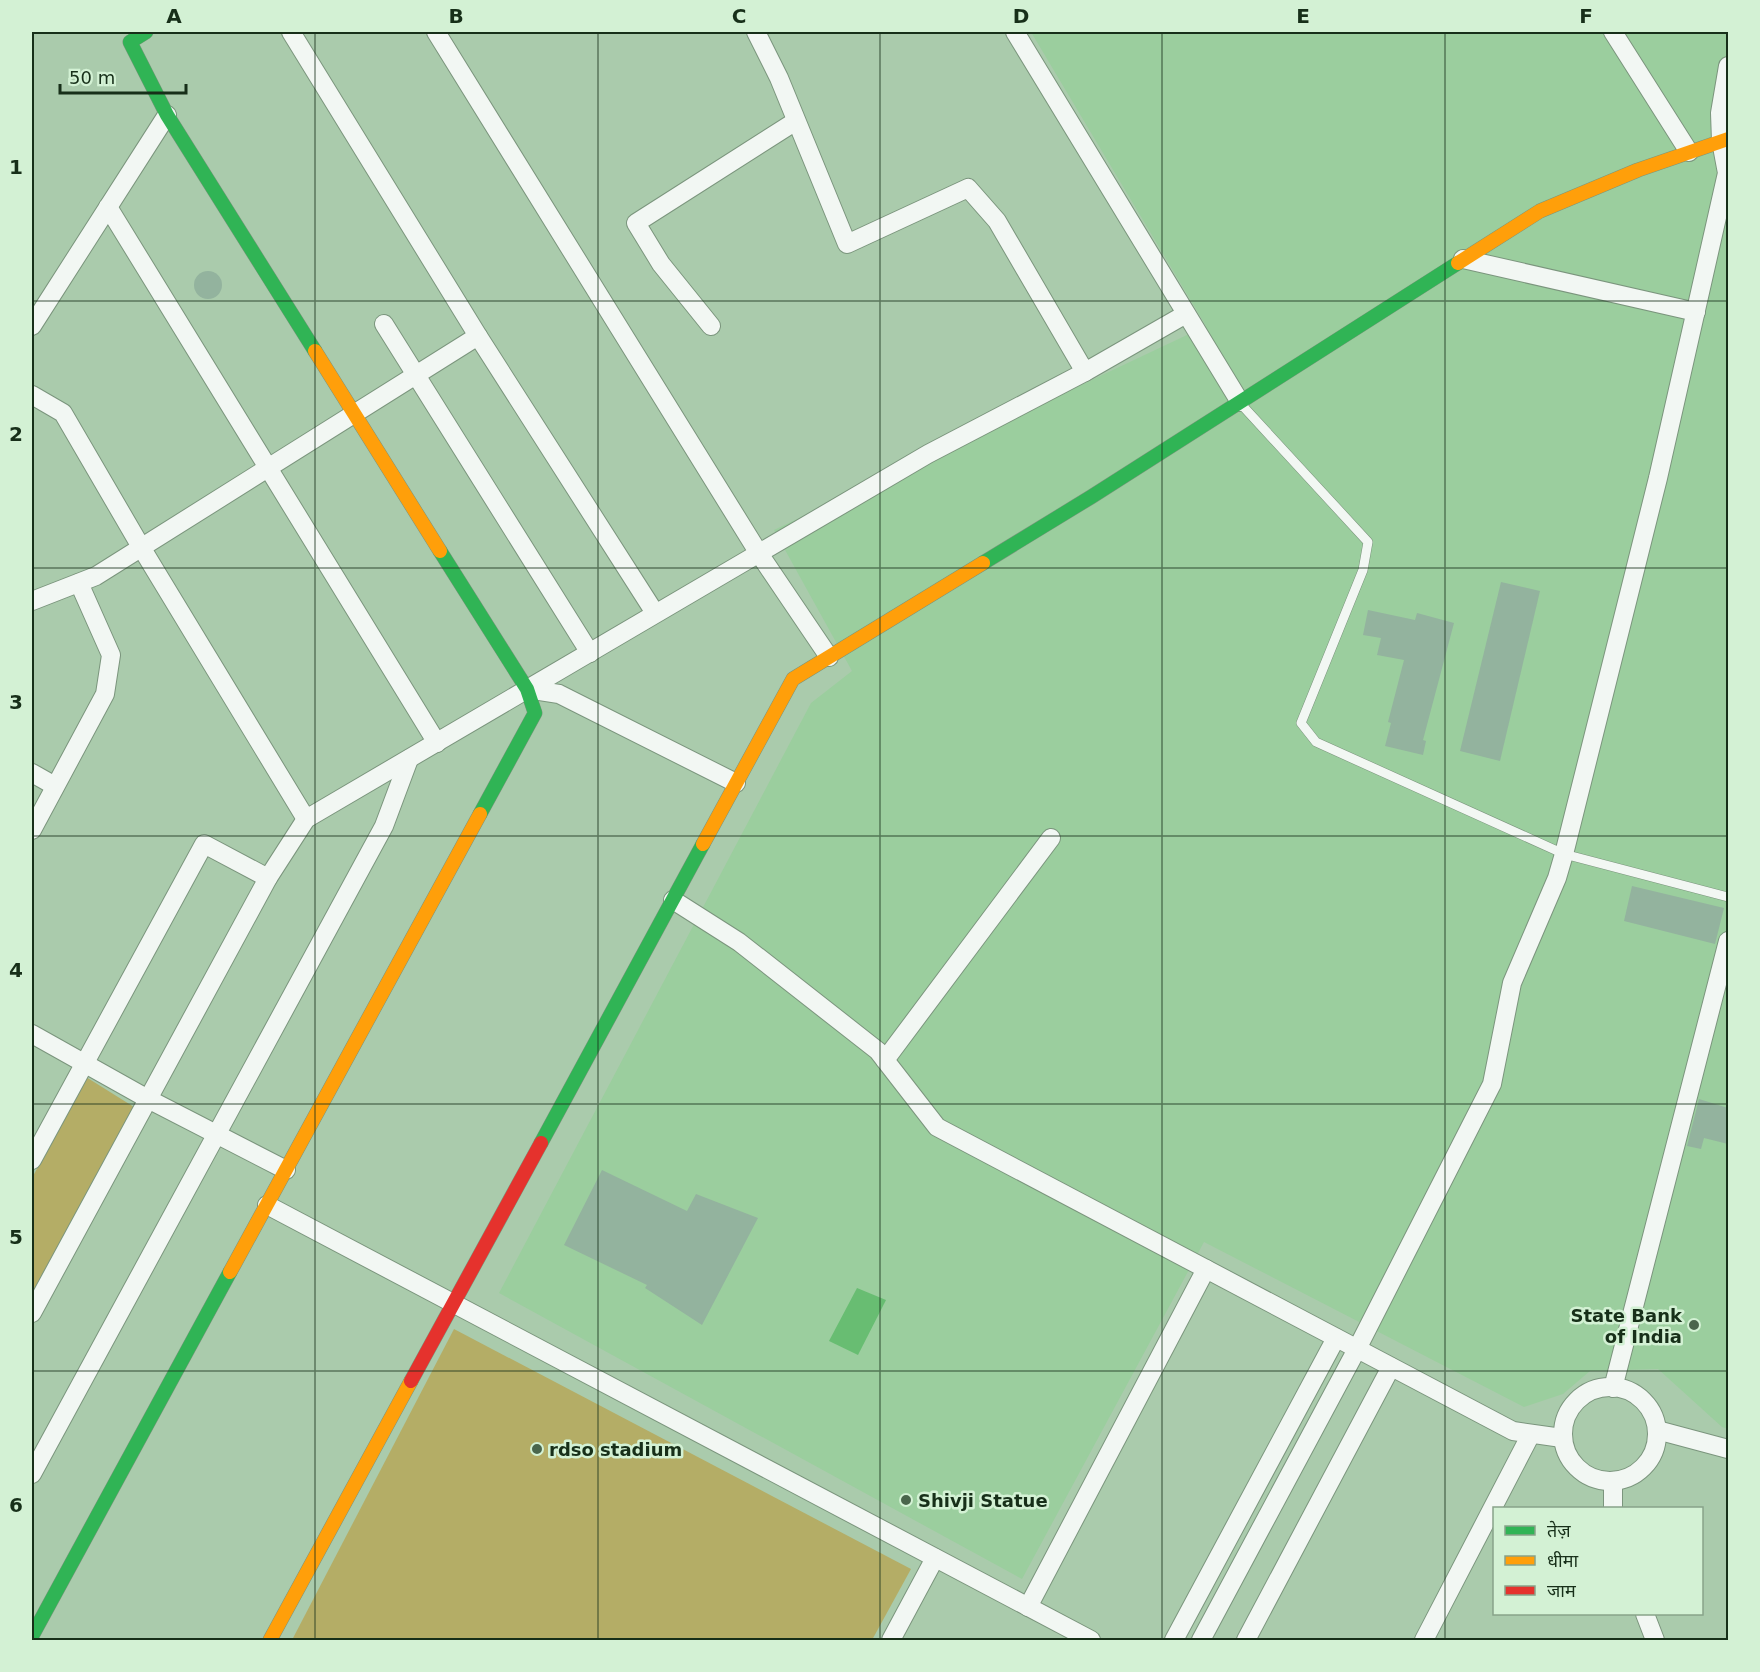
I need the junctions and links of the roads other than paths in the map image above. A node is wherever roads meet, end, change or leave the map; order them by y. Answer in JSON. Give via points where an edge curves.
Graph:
{"nodes":[{"id":1,"x":146,"y":32,"type":"edge"},
{"id":2,"x":291,"y":32,"type":"edge"},
{"id":3,"x":436,"y":32,"type":"edge"},
{"id":4,"x":756,"y":32,"type":"edge"},
{"id":5,"x":1015,"y":32,"type":"edge"},
{"id":6,"x":1613,"y":32,"type":"edge"},
{"id":7,"x":1728,"y":66,"type":"edge"},
{"id":8,"x":167,"y":115,"type":"junction"},
{"id":9,"x":796,"y":121,"type":"junction"},
{"id":10,"x":1725,"y":140,"type":"edge"},
{"id":11,"x":1689,"y":152,"type":"junction"},
{"id":12,"x":108,"y":207,"type":"junction"},
{"id":13,"x":1463,"y":259,"type":"junction"},
{"id":14,"x":1696,"y":312,"type":"junction"},
{"id":15,"x":1186,"y":314,"type":"junction"},
{"id":16,"x":384,"y":324,"type":"dead end"},
{"id":17,"x":32,"y":326,"type":"edge"},
{"id":18,"x":711,"y":326,"type":"dead end"},
{"id":19,"x":478,"y":336,"type":"junction"},
{"id":20,"x":1085,"y":372,"type":"junction"},
{"id":21,"x":415,"y":376,"type":"junction"},
{"id":22,"x":32,"y":395,"type":"edge"},
{"id":23,"x":1240,"y":402,"type":"junction"},
{"id":24,"x":355,"y":413,"type":"junction"},
{"id":25,"x":268,"y":468,"type":"junction"},
{"id":26,"x":141,"y":548,"type":"junction"},
{"id":27,"x":758,"y":552,"type":"junction"},
{"id":28,"x":78,"y":583,"type":"junction"},
{"id":29,"x":32,"y":601,"type":"edge"},
{"id":30,"x":655,"y":613,"type":"junction"},
{"id":31,"x":590,"y":653,"type":"junction"},
{"id":32,"x":829,"y":657,"type":"junction"},
{"id":33,"x":527,"y":689,"type":"junction"},
{"id":34,"x":437,"y":743,"type":"junction"},
{"id":35,"x":410,"y":759,"type":"junction"},
{"id":36,"x":32,"y":773,"type":"edge"},
{"id":37,"x":736,"y":783,"type":"junction"},
{"id":38,"x":55,"y":786,"type":"junction"},
{"id":39,"x":306,"y":819,"type":"junction"},
{"id":40,"x":32,"y":830,"type":"edge"},
{"id":41,"x":1051,"y":838,"type":"dead end"},
{"id":42,"x":1564,"y":854,"type":"junction"},
{"id":43,"x":268,"y":878,"type":"junction"},
{"id":44,"x":1728,"y":897,"type":"edge"},
{"id":45,"x":673,"y":900,"type":"junction"},
{"id":46,"x":1728,"y":941,"type":"edge"},
{"id":47,"x":32,"y":1034,"type":"edge"},
{"id":48,"x":885,"y":1060,"type":"junction"},
{"id":49,"x":84,"y":1063,"type":"junction"},
{"id":50,"x":148,"y":1099,"type":"junction"},
{"id":51,"x":216,"y":1134,"type":"junction"},
{"id":52,"x":32,"y":1160,"type":"edge"},
{"id":53,"x":286,"y":1170,"type":"junction"},
{"id":54,"x":267,"y":1205,"type":"junction"},
{"id":55,"x":1206,"y":1269,"type":"junction"},
{"id":56,"x":454,"y":1304,"type":"junction"},
{"id":57,"x":32,"y":1313,"type":"edge"},
{"id":58,"x":1336,"y":1338,"type":"junction"},
{"id":59,"x":1357,"y":1349,"type":"junction"},
{"id":60,"x":1391,"y":1367,"type":"junction"},
{"id":61,"x":1613,"y":1388,"type":"junction"},
{"id":62,"x":1657,"y":1430,"type":"junction"},
{"id":63,"x":1531,"y":1434,"type":"junction"},
{"id":64,"x":1562,"y":1438,"type":"junction"},
{"id":65,"x":1728,"y":1449,"type":"edge"},
{"id":66,"x":32,"y":1474,"type":"edge"},
{"id":67,"x":1613,"y":1481,"type":"junction"},
{"id":68,"x":1493,"y":1507,"type":"edge"},
{"id":69,"x":1613,"y":1507,"type":"edge"},
{"id":70,"x":1493,"y":1508,"type":"edge"},
{"id":71,"x":936,"y":1558,"type":"junction"},
{"id":72,"x":1028,"y":1607,"type":"junction"},
{"id":73,"x":1645,"y":1615,"type":"edge"},
{"id":74,"x":32,"y":1636,"type":"edge"},
{"id":75,"x":270,"y":1641,"type":"edge"},
{"id":76,"x":891,"y":1641,"type":"edge"},
{"id":77,"x":1091,"y":1641,"type":"edge"},
{"id":78,"x":1174,"y":1641,"type":"edge"},
{"id":79,"x":1201,"y":1641,"type":"edge"},
{"id":80,"x":1246,"y":1641,"type":"edge"},
{"id":81,"x":1424,"y":1641,"type":"edge"},
{"id":82,"x":1655,"y":1641,"type":"edge"}],
"edges":[{"from":1,"to":8,"type":"street","via":[[130,42]]},
{"from":2,"to":19,"type":"street"},
{"from":3,"to":27,"type":"street"},
{"from":4,"to":9,"type":"street"},
{"from":5,"to":15,"type":"street"},
{"from":6,"to":11,"type":"street"},
{"from":7,"to":10,"type":"street","via":[[1720,112]]},
{"from":8,"to":12,"type":"street"},
{"from":8,"to":24,"type":"street"},
{"from":9,"to":18,"type":"street","via":[[636,223],[661,264]]},
{"from":9,"to":20,"type":"street","via":[[847,244],[968,188],[996,221]]},
{"from":10,"to":11,"type":"street"},
{"from":10,"to":14,"type":"street","via":[[1727,173]]},
{"from":11,"to":13,"type":"street","via":[[1540,211]]},
{"from":12,"to":17,"type":"street"},
{"from":12,"to":25,"type":"street"},
{"from":13,"to":14,"type":"street"},
{"from":13,"to":23,"type":"street"},
{"from":14,"to":42,"type":"street"},
{"from":15,"to":20,"type":"street"},
{"from":15,"to":23,"type":"street"},
{"from":16,"to":21,"type":"street"},
{"from":19,"to":21,"type":"street"},
{"from":19,"to":30,"type":"street"},
{"from":20,"to":27,"type":"street","via":[[928,454]]},
{"from":21,"to":24,"type":"street"},
{"from":21,"to":31,"type":"street"},
{"from":22,"to":26,"type":"street","via":[[63,413]]},
{"from":23,"to":32,"type":"street"},
{"from":23,"to":42,"type":"lane","via":[[1368,542],[1363,570],[1301,723],[1316,742]]},
{"from":24,"to":25,"type":"street"},
{"from":24,"to":33,"type":"street"},
{"from":25,"to":26,"type":"street"},
{"from":25,"to":34,"type":"street"},
{"from":26,"to":28,"type":"street"},
{"from":26,"to":39,"type":"street"},
{"from":27,"to":30,"type":"street"},
{"from":27,"to":32,"type":"street"},
{"from":28,"to":29,"type":"street"},
{"from":28,"to":38,"type":"street","via":[[111,655],[105,694]]},
{"from":30,"to":31,"type":"street"},
{"from":31,"to":33,"type":"street"},
{"from":32,"to":37,"type":"street","via":[[793,679]]},
{"from":33,"to":34,"type":"street"},
{"from":33,"to":37,"type":"street","via":[[559,694]]},
{"from":33,"to":53,"type":"street","via":[[535,713]]},
{"from":34,"to":35,"type":"street"},
{"from":35,"to":39,"type":"street"},
{"from":35,"to":51,"type":"street","via":[[384,826]]},
{"from":36,"to":38,"type":"street"},
{"from":37,"to":45,"type":"street"},
{"from":38,"to":40,"type":"street"},
{"from":39,"to":43,"type":"street"},
{"from":41,"to":48,"type":"street"},
{"from":42,"to":44,"type":"lane"},
{"from":42,"to":59,"type":"street","via":[[1512,983],[1492,1084]]},
{"from":43,"to":49,"type":"street","via":[[204,844]]},
{"from":43,"to":50,"type":"street"},
{"from":45,"to":48,"type":"street","via":[[739,942]]},
{"from":45,"to":56,"type":"street"},
{"from":46,"to":61,"type":"street"},
{"from":47,"to":49,"type":"street"},
{"from":48,"to":55,"type":"street","via":[[938,1127]]},
{"from":49,"to":50,"type":"street"},
{"from":49,"to":52,"type":"street"},
{"from":50,"to":51,"type":"street"},
{"from":50,"to":57,"type":"street"},
{"from":51,"to":53,"type":"street"},
{"from":51,"to":66,"type":"street"},
{"from":53,"to":54,"type":"street"},
{"from":54,"to":56,"type":"street"},
{"from":54,"to":74,"type":"street"},
{"from":55,"to":58,"type":"street"},
{"from":55,"to":72,"type":"street"},
{"from":56,"to":71,"type":"street"},
{"from":56,"to":75,"type":"street"},
{"from":58,"to":59,"type":"street"},
{"from":58,"to":78,"type":"street"},
{"from":59,"to":60,"type":"street"},
{"from":59,"to":79,"type":"street"},
{"from":60,"to":63,"type":"street","via":[[1513,1431]]},
{"from":60,"to":80,"type":"street"},
{"from":61,"to":62,"type":"street","via":[[1640,1398],[1650,1410]]},
{"from":61,"to":64,"type":"street","via":[[1590,1392],[1573,1404],[1563,1423]]},
{"from":62,"to":65,"type":"street"},
{"from":62,"to":67,"type":"street","via":[[1655,1448],[1646,1465],[1634,1475]]},
{"from":63,"to":64,"type":"street"},
{"from":63,"to":68,"type":"street"},
{"from":64,"to":67,"type":"street","via":[[1570,1460],[1579,1470],[1595,1479]]},
{"from":67,"to":69,"type":"street"},
{"from":70,"to":81,"type":"street"},
{"from":71,"to":72,"type":"street"},
{"from":71,"to":76,"type":"street"},
{"from":72,"to":77,"type":"street"},
{"from":73,"to":82,"type":"street"}]}
